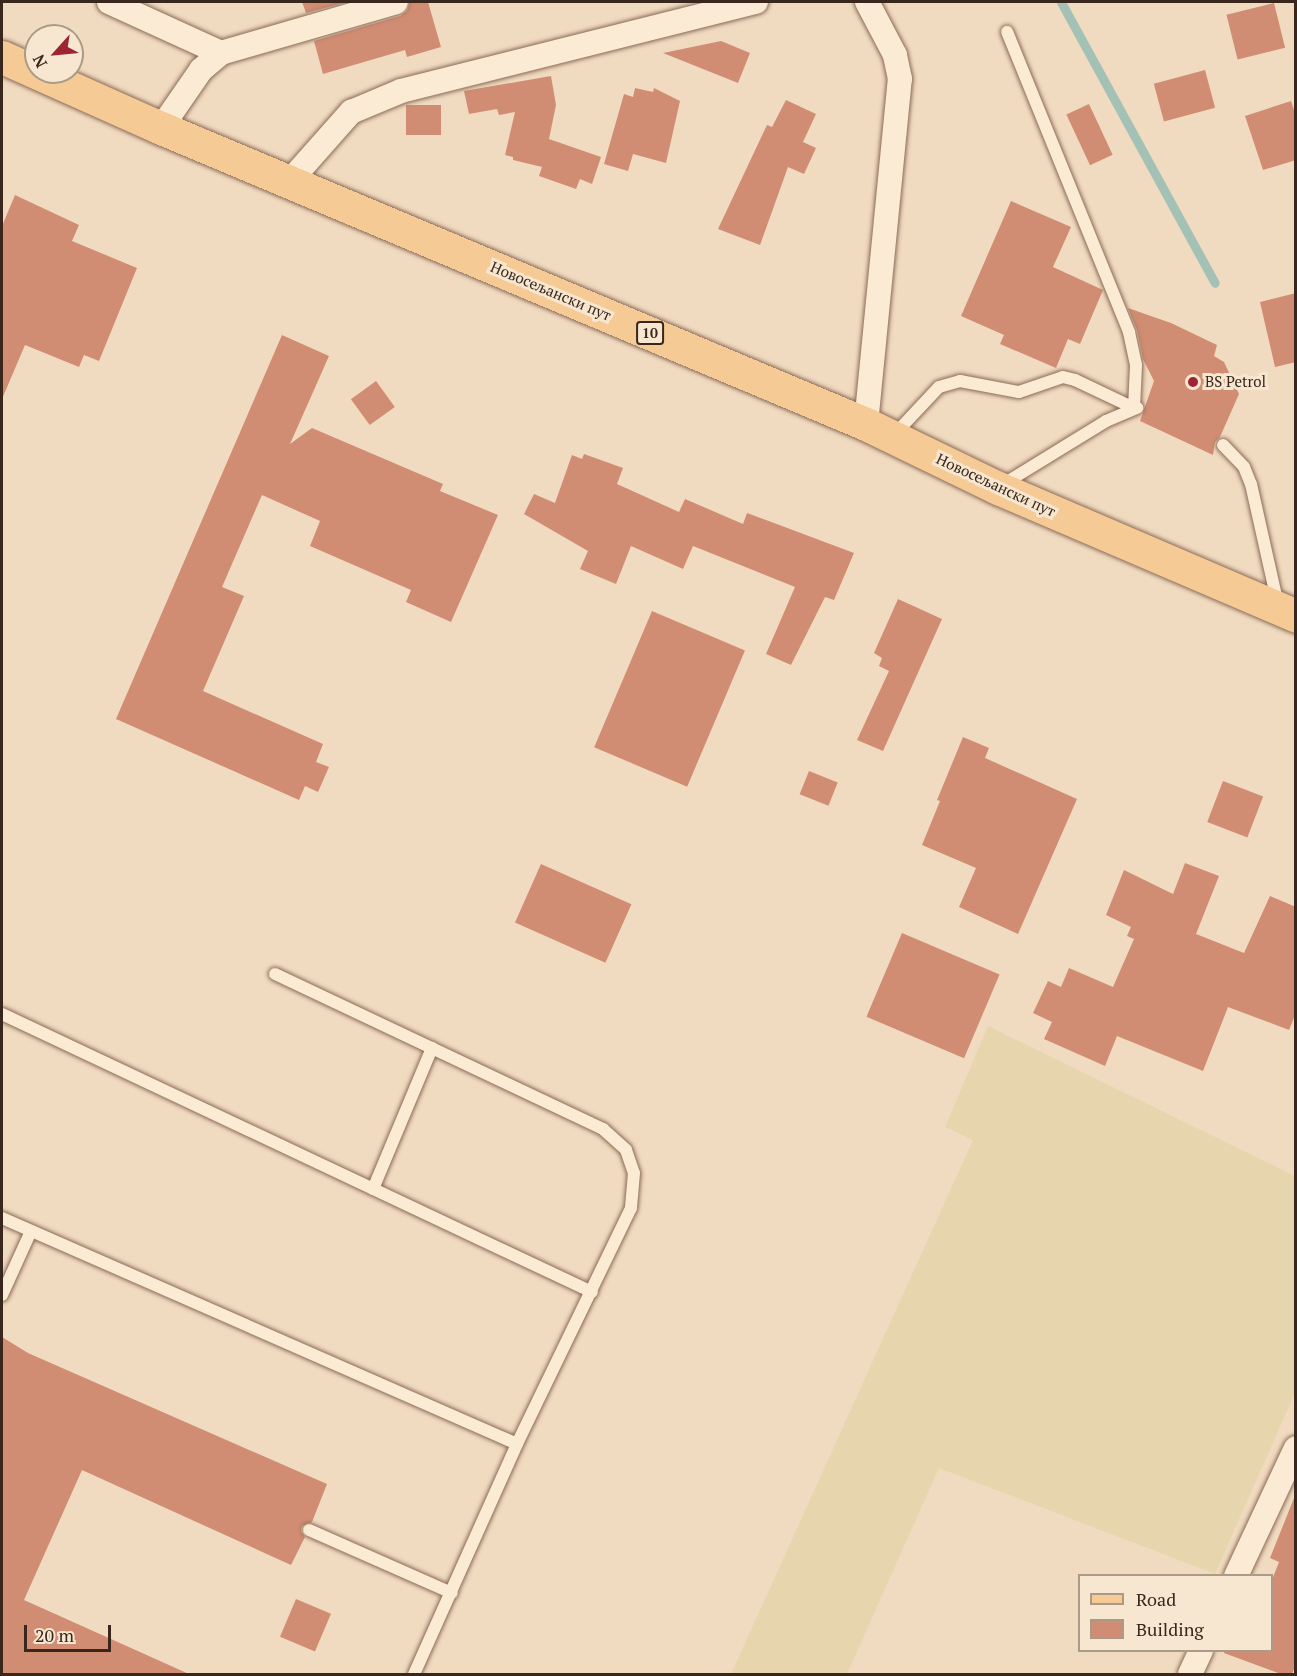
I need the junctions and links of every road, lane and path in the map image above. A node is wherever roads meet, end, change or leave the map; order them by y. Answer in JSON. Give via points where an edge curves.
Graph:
{"nodes":[{"id":1,"x":109,"y":2,"type":"edge"},
{"id":2,"x":396,"y":2,"type":"edge"},
{"id":3,"x":756,"y":2,"type":"edge"},
{"id":4,"x":867,"y":2,"type":"edge"},
{"id":5,"x":1007,"y":32,"type":"dead end"},
{"id":6,"x":222,"y":53,"type":"junction"},
{"id":7,"x":2,"y":57,"type":"edge"},
{"id":8,"x":161,"y":128,"type":"junction"},
{"id":9,"x":289,"y":182,"type":"junction"},
{"id":10,"x":1138,"y":408,"type":"junction"},
{"id":11,"x":879,"y":430,"type":"junction"},
{"id":12,"x":1223,"y":445,"type":"dead end"},
{"id":13,"x":998,"y":488,"type":"junction"},
{"id":14,"x":1287,"y":613,"type":"edge"},
{"id":15,"x":274,"y":974,"type":"dead end"},
{"id":16,"x":2,"y":1014,"type":"edge"},
{"id":17,"x":432,"y":1048,"type":"junction"},
{"id":18,"x":373,"y":1189,"type":"junction"},
{"id":19,"x":2,"y":1218,"type":"edge"},
{"id":20,"x":32,"y":1231,"type":"junction"},
{"id":21,"x":592,"y":1292,"type":"junction"},
{"id":22,"x":2,"y":1295,"type":"edge"},
{"id":23,"x":517,"y":1444,"type":"junction"},
{"id":24,"x":1296,"y":1448,"type":"edge"},
{"id":25,"x":309,"y":1530,"type":"dead end"},
{"id":26,"x":1236,"y":1574,"type":"edge"},
{"id":27,"x":452,"y":1593,"type":"junction"},
{"id":28,"x":1200,"y":1652,"type":"edge"},
{"id":29,"x":414,"y":1674,"type":"edge"},
{"id":30,"x":1190,"y":1674,"type":"edge"}],
"edges":[{"from":1,"to":6,"type":"street"},
{"from":2,"to":6,"type":"street"},
{"from":3,"to":9,"type":"street","via":[[401,91],[351,112]]},
{"from":4,"to":11,"type":"street","via":[[895,55],[900,79]]},
{"from":5,"to":10,"type":"lane","via":[[1129,332],[1136,365]]},
{"from":6,"to":8,"type":"street","via":[[201,70]]},
{"from":7,"to":8,"type":"main road","name":"Новосељански пут","number":"10"},
{"from":8,"to":9,"type":"main road","name":"Новосељански пут","number":"10"},
{"from":9,"to":11,"type":"main road","name":"Новосељански пут","number":"10"},
{"from":10,"to":11,"type":"lane","via":[[1063,377],[1019,392],[960,381],[939,387]]},
{"from":10,"to":13,"type":"lane","via":[[1106,421]]},
{"from":11,"to":13,"type":"main road","name":"Новосељански пут","number":"10"},
{"from":12,"to":14,"type":"lane","via":[[1244,468],[1251,484]]},
{"from":13,"to":14,"type":"main road","name":"Новосељански пут","number":"10"},
{"from":15,"to":17,"type":"lane"},
{"from":16,"to":18,"type":"lane"},
{"from":17,"to":18,"type":"lane"},
{"from":17,"to":21,"type":"lane","via":[[603,1129],[626,1150],[634,1173],[631,1208]]},
{"from":18,"to":21,"type":"lane"},
{"from":19,"to":20,"type":"lane"},
{"from":20,"to":22,"type":"lane"},
{"from":20,"to":23,"type":"lane"},
{"from":21,"to":23,"type":"lane"},
{"from":23,"to":27,"type":"lane"},
{"from":24,"to":26,"type":"street"},
{"from":25,"to":27,"type":"lane"},
{"from":27,"to":29,"type":"lane"},
{"from":28,"to":30,"type":"street"}]}
